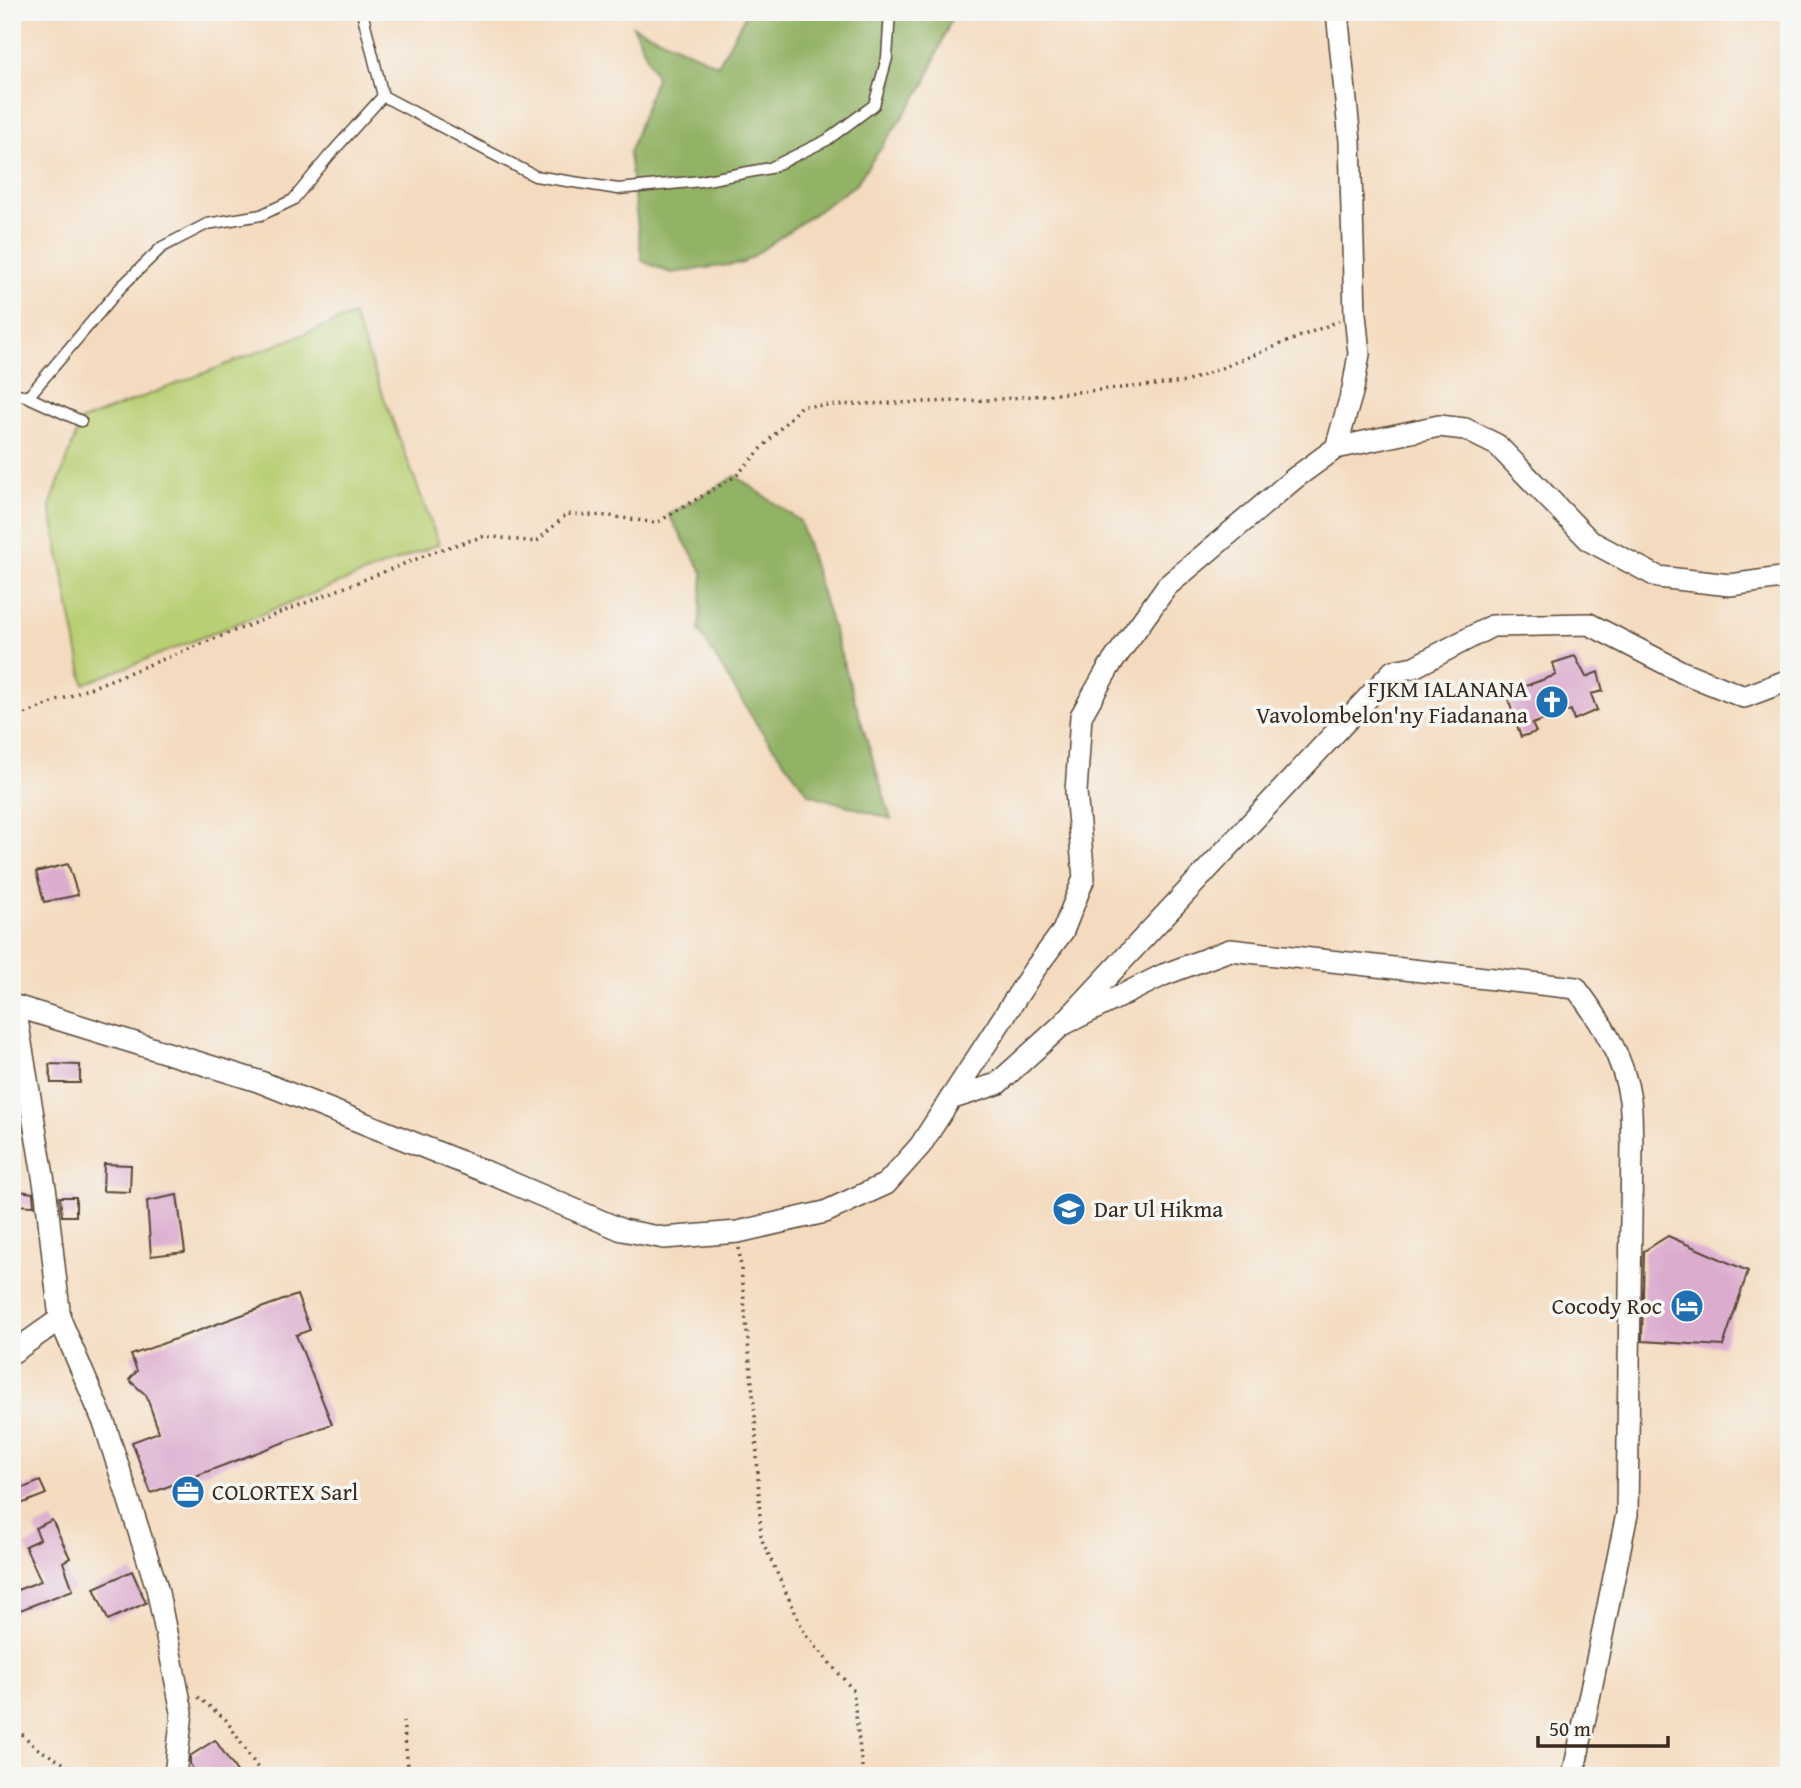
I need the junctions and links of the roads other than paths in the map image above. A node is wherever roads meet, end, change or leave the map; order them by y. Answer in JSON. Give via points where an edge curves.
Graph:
{"nodes":[{"id":1,"x":362,"y":12,"type":"edge"},
{"id":2,"x":890,"y":12,"type":"edge"},
{"id":3,"x":1338,"y":12,"type":"edge"},
{"id":4,"x":383,"y":96,"type":"junction"},
{"id":5,"x":12,"y":392,"type":"edge"},
{"id":6,"x":28,"y":397,"type":"junction"},
{"id":7,"x":81,"y":421,"type":"dead end"},
{"id":8,"x":1336,"y":448,"type":"junction"},
{"id":9,"x":1789,"y":578,"type":"edge"},
{"id":10,"x":1789,"y":680,"type":"edge"},
{"id":11,"x":14,"y":1006,"type":"edge"},
{"id":12,"x":1062,"y":1025,"type":"junction"},
{"id":13,"x":950,"y":1099,"type":"junction"},
{"id":14,"x":60,"y":1319,"type":"junction"},
{"id":15,"x":12,"y":1353,"type":"edge"},
{"id":16,"x":175,"y":1776,"type":"edge"},
{"id":17,"x":1573,"y":1776,"type":"edge"}],
"edges":[{"from":1,"to":4,"type":"lane"},
{"from":2,"to":4,"type":"lane","via":[[887,58],[874,105],[827,140],[770,168],[701,181],[618,189],[535,176]]},
{"from":3,"to":8,"type":"street","via":[[1350,141],[1359,354]]},
{"from":4,"to":6,"type":"lane","via":[[293,200],[261,215],[207,224],[162,247],[121,287]]},
{"from":5,"to":6,"type":"lane"},
{"from":6,"to":7,"type":"lane"},
{"from":8,"to":9,"type":"street","via":[[1439,426],[1465,429],[1497,445],[1590,541],[1658,577],[1730,585]]},
{"from":8,"to":13,"type":"street","via":[[1167,586],[1109,667],[1081,716],[1076,792],[1084,878],[1063,931]]},
{"from":10,"to":12,"type":"street","via":[[1744,697],[1682,672],[1589,624],[1492,626],[1414,667],[1393,671]]},
{"from":11,"to":13,"type":"street","via":[[258,1080],[622,1230],[664,1238],[738,1232],[825,1212],[886,1184],[920,1146]]},
{"from":11,"to":14,"type":"street","via":[[46,1194]]},
{"from":12,"to":13,"type":"street","via":[[997,1084]]},
{"from":12,"to":17,"type":"street","via":[[1163,975],[1230,950],[1576,988],[1600,1020],[1630,1099],[1627,1514]]},
{"from":14,"to":15,"type":"street"},
{"from":14,"to":16,"type":"street","via":[[105,1425],[157,1588],[182,1712]]}]}
